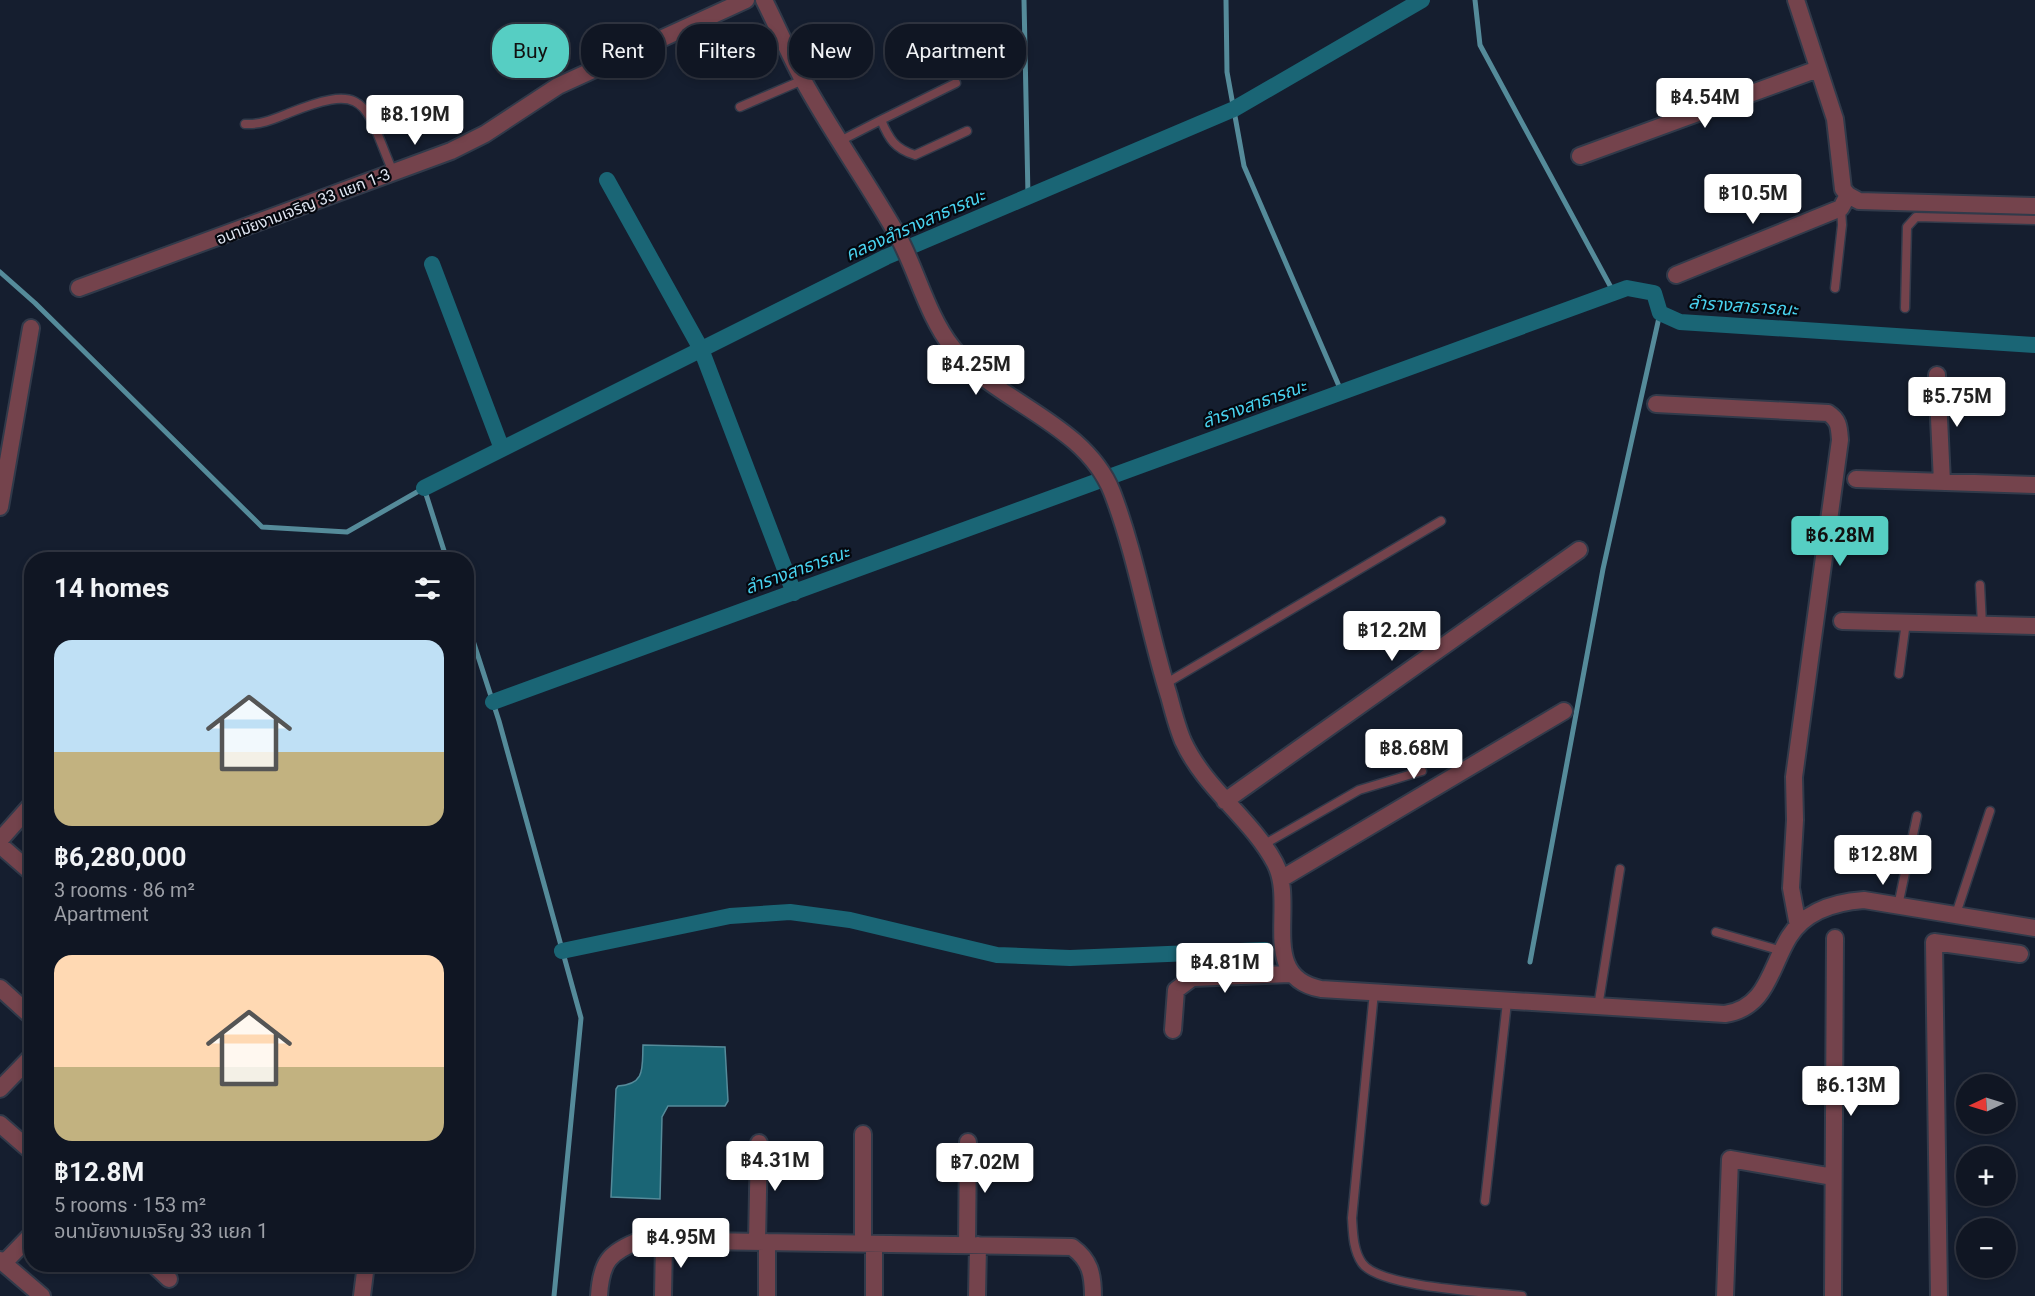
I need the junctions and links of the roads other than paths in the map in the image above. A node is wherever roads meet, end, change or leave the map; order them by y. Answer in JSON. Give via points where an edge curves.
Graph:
{"nodes":[{"id":1,"x":746,"y":0,"type":"edge"},
{"id":2,"x":764,"y":0,"type":"edge"},
{"id":3,"x":1796,"y":0,"type":"edge"},
{"id":4,"x":1818,"y":69,"type":"junction"},
{"id":5,"x":802,"y":80,"type":"junction"},
{"id":6,"x":956,"y":83,"type":"dead end"},
{"id":7,"x":740,"y":107,"type":"dead end"},
{"id":8,"x":881,"y":120,"type":"junction"},
{"id":9,"x":244,"y":124,"type":"dead end"},
{"id":10,"x":967,"y":131,"type":"dead end"},
{"id":11,"x":840,"y":141,"type":"junction"},
{"id":12,"x":1580,"y":156,"type":"dead end"},
{"id":13,"x":393,"y":172,"type":"junction"},
{"id":14,"x":1844,"y":201,"type":"junction"},
{"id":15,"x":2035,"y":206,"type":"edge"},
{"id":16,"x":2035,"y":220,"type":"edge"},
{"id":17,"x":1676,"y":275,"type":"dead end"},
{"id":18,"x":79,"y":288,"type":"dead end"},
{"id":19,"x":1835,"y":288,"type":"dead end"},
{"id":20,"x":1905,"y":308,"type":"dead end"},
{"id":21,"x":31,"y":328,"type":"dead end"},
{"id":22,"x":1937,"y":375,"type":"dead end"},
{"id":23,"x":1656,"y":404,"type":"dead end"},
{"id":24,"x":8,"y":417,"type":"edge"},
{"id":25,"x":1856,"y":478,"type":"dead end"},
{"id":26,"x":1942,"y":482,"type":"junction"},
{"id":27,"x":2035,"y":485,"type":"edge"},
{"id":28,"x":0,"y":507,"type":"edge"},
{"id":29,"x":1442,"y":521,"type":"dead end"},
{"id":30,"x":1579,"y":550,"type":"dead end"},
{"id":31,"x":1980,"y":585,"type":"dead end"},
{"id":32,"x":1842,"y":621,"type":"dead end"},
{"id":33,"x":1906,"y":622,"type":"junction"},
{"id":34,"x":1982,"y":625,"type":"junction"},
{"id":35,"x":2035,"y":626,"type":"edge"},
{"id":36,"x":1899,"y":674,"type":"dead end"},
{"id":37,"x":1165,"y":684,"type":"junction"},
{"id":38,"x":1564,"y":711,"type":"dead end"},
{"id":39,"x":1422,"y":771,"type":"dead end"},
{"id":40,"x":1225,"y":801,"type":"junction"},
{"id":41,"x":1990,"y":811,"type":"dead end"},
{"id":42,"x":24,"y":813,"type":"edge"},
{"id":43,"x":1917,"y":816,"type":"dead end"},
{"id":44,"x":0,"y":840,"type":"edge"},
{"id":45,"x":0,"y":845,"type":"edge"},
{"id":46,"x":1263,"y":845,"type":"junction"},
{"id":47,"x":24,"y":866,"type":"edge"},
{"id":48,"x":1620,"y":869,"type":"dead end"},
{"id":49,"x":1281,"y":879,"type":"junction"},
{"id":50,"x":1898,"y":906,"type":"junction"},
{"id":51,"x":1956,"y":914,"type":"junction"},
{"id":52,"x":1798,"y":926,"type":"junction"},
{"id":53,"x":2035,"y":928,"type":"edge"},
{"id":54,"x":1716,"y":932,"type":"dead end"},
{"id":55,"x":1835,"y":938,"type":"dead end"},
{"id":56,"x":2020,"y":954,"type":"dead end"},
{"id":57,"x":1779,"y":959,"type":"junction"},
{"id":58,"x":1291,"y":974,"type":"junction"},
{"id":59,"x":0,"y":988,"type":"edge"},
{"id":60,"x":1374,"y":992,"type":"junction"},
{"id":61,"x":1507,"y":1002,"type":"junction"},
{"id":62,"x":1598,"y":1007,"type":"junction"},
{"id":63,"x":24,"y":1010,"type":"edge"},
{"id":64,"x":1173,"y":1030,"type":"dead end"},
{"id":65,"x":24,"y":1064,"type":"edge"},
{"id":66,"x":0,"y":1089,"type":"edge"},
{"id":67,"x":0,"y":1124,"type":"edge"},
{"id":68,"x":863,"y":1134,"type":"dead end"},
{"id":69,"x":968,"y":1142,"type":"dead end"},
{"id":70,"x":759,"y":1143,"type":"dead end"},
{"id":71,"x":24,"y":1145,"type":"edge"},
{"id":72,"x":1833,"y":1177,"type":"junction"},
{"id":73,"x":1485,"y":1201,"type":"dead end"},
{"id":74,"x":24,"y":1241,"type":"edge"},
{"id":75,"x":664,"y":1241,"type":"junction"},
{"id":76,"x":762,"y":1241,"type":"junction"},
{"id":77,"x":869,"y":1244,"type":"junction"},
{"id":78,"x":972,"y":1245,"type":"junction"},
{"id":79,"x":2,"y":1262,"type":"edge"},
{"id":80,"x":162,"y":1272,"type":"edge"},
{"id":81,"x":365,"y":1272,"type":"edge"},
{"id":82,"x":169,"y":1279,"type":"dead end"},
{"id":83,"x":42,"y":1296,"type":"edge"},
{"id":84,"x":362,"y":1296,"type":"edge"},
{"id":85,"x":599,"y":1296,"type":"edge"},
{"id":86,"x":663,"y":1296,"type":"edge"},
{"id":87,"x":767,"y":1296,"type":"edge"},
{"id":88,"x":874,"y":1296,"type":"edge"},
{"id":89,"x":977,"y":1296,"type":"edge"},
{"id":90,"x":1093,"y":1296,"type":"edge"},
{"id":91,"x":1522,"y":1296,"type":"edge"},
{"id":92,"x":1725,"y":1296,"type":"edge"},
{"id":93,"x":1833,"y":1296,"type":"edge"},
{"id":94,"x":1939,"y":1296,"type":"edge"}],
"edges":[{"from":1,"to":13,"type":"street","name":"อนามัยงามเจริญ 33 แยก 1-3","via":[[558,86],[485,134],[451,151]]},
{"from":2,"to":5,"type":"street"},
{"from":3,"to":4,"type":"street"},
{"from":4,"to":12,"type":"street"},
{"from":4,"to":14,"type":"street","via":[[1835,119]]},
{"from":5,"to":7,"type":"lane"},
{"from":5,"to":11,"type":"street"},
{"from":6,"to":8,"type":"lane"},
{"from":8,"to":10,"type":"lane","via":[[897,148],[915,155]]},
{"from":8,"to":11,"type":"lane"},
{"from":9,"to":13,"type":"lane","via":[[257,125],[340,97],[356,100],[368,113]]},
{"from":11,"to":37,"type":"street","via":[[898,237],[949,344],[983,380],[1045,417],[1103,475],[1112,492]]},
{"from":13,"to":18,"type":"street","name":"อนามัยงามเจริญ 33 แยก 1-3"},
{"from":14,"to":15,"type":"street"},
{"from":14,"to":17,"type":"street"},
{"from":14,"to":19,"type":"lane"},
{"from":16,"to":20,"type":"lane","via":[[1910,220]]},
{"from":21,"to":24,"type":"street"},
{"from":22,"to":26,"type":"street"},
{"from":23,"to":52,"type":"street","via":[[1828,413],[1836,418],[1839,427],[1839,451],[1794,777],[1791,888]]},
{"from":24,"to":28,"type":"street"},
{"from":25,"to":26,"type":"street"},
{"from":26,"to":27,"type":"street"},
{"from":29,"to":37,"type":"lane"},
{"from":30,"to":40,"type":"street"},
{"from":31,"to":34,"type":"lane"},
{"from":32,"to":33,"type":"street"},
{"from":33,"to":34,"type":"street"},
{"from":33,"to":36,"type":"lane"},
{"from":34,"to":35,"type":"street"},
{"from":37,"to":40,"type":"street","via":[[1186,747]]},
{"from":38,"to":49,"type":"street"},
{"from":39,"to":46,"type":"lane","via":[[1359,790]]},
{"from":40,"to":46,"type":"street"},
{"from":41,"to":51,"type":"lane"},
{"from":42,"to":44,"type":"street"},
{"from":43,"to":50,"type":"lane"},
{"from":45,"to":47,"type":"street"},
{"from":46,"to":49,"type":"street"},
{"from":48,"to":62,"type":"lane"},
{"from":49,"to":58,"type":"street","via":[[1284,952]]},
{"from":50,"to":51,"type":"street"},
{"from":50,"to":52,"type":"street","via":[[1864,900],[1842,902],[1825,907]]},
{"from":51,"to":53,"type":"street"},
{"from":52,"to":57,"type":"street"},
{"from":54,"to":57,"type":"lane"},
{"from":55,"to":72,"type":"street"},
{"from":56,"to":94,"type":"street","via":[[1935,942]]},
{"from":57,"to":62,"type":"street","via":[[1758,998],[1737,1012]]},
{"from":58,"to":60,"type":"street","via":[[1307,986]]},
{"from":58,"to":64,"type":"street","via":[[1192,978],[1176,990]]},
{"from":59,"to":63,"type":"street"},
{"from":60,"to":61,"type":"street"},
{"from":60,"to":91,"type":"lane","via":[[1352,1218],[1354,1241],[1362,1262],[1373,1274],[1394,1281]]},
{"from":61,"to":62,"type":"street"},
{"from":61,"to":73,"type":"lane"},
{"from":65,"to":66,"type":"street"},
{"from":67,"to":71,"type":"street"},
{"from":68,"to":77,"type":"street"},
{"from":69,"to":78,"type":"street"},
{"from":70,"to":76,"type":"street"},
{"from":72,"to":92,"type":"street","via":[[1730,1159]]},
{"from":72,"to":93,"type":"street"},
{"from":74,"to":79,"type":"street"},
{"from":75,"to":76,"type":"street"},
{"from":75,"to":85,"type":"street","via":[[641,1240],[611,1254],[603,1267]]},
{"from":75,"to":86,"type":"street"},
{"from":76,"to":77,"type":"street"},
{"from":76,"to":87,"type":"street"},
{"from":77,"to":78,"type":"street"},
{"from":77,"to":88,"type":"street"},
{"from":78,"to":89,"type":"street"},
{"from":78,"to":90,"type":"street","via":[[1072,1247],[1085,1256],[1091,1269]]},
{"from":79,"to":83,"type":"street"},
{"from":80,"to":82,"type":"street"},
{"from":81,"to":84,"type":"street"}]}
